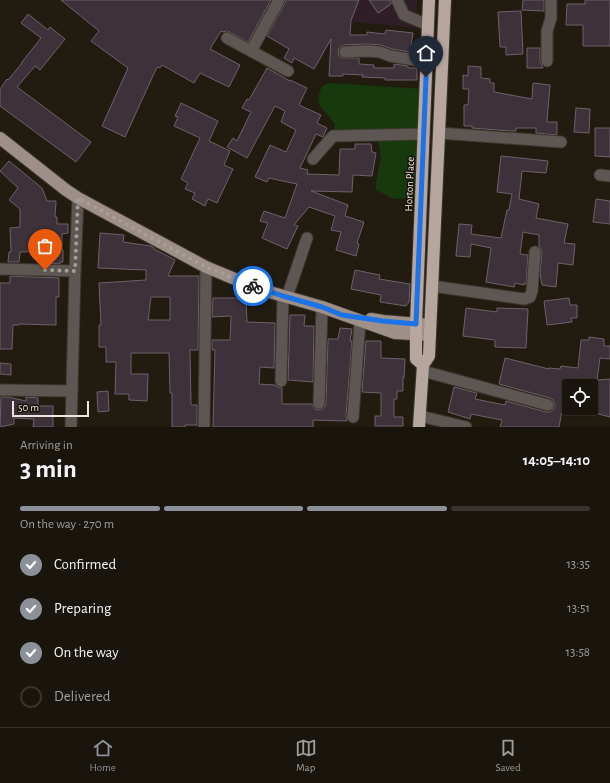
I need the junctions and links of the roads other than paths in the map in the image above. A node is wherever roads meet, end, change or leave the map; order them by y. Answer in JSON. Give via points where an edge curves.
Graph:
{"nodes":[{"id":1,"x":279,"y":0,"type":"edge"},
{"id":2,"x":397,"y":0,"type":"edge"},
{"id":3,"x":428,"y":0,"type":"edge"},
{"id":4,"x":445,"y":0,"type":"edge"},
{"id":5,"x":551,"y":0,"type":"edge"},
{"id":6,"x":428,"y":25,"type":"junction"},
{"id":7,"x":227,"y":38,"type":"dead end"},
{"id":8,"x":251,"y":51,"type":"junction"},
{"id":9,"x":345,"y":52,"type":"dead end"},
{"id":10,"x":547,"y":61,"type":"dead end"},
{"id":11,"x":427,"y":62,"type":"junction"},
{"id":12,"x":288,"y":71,"type":"dead end"},
{"id":13,"x":424,"y":134,"type":"junction"},
{"id":14,"x":439,"y":134,"type":"junction"},
{"id":15,"x":0,"y":138,"type":"edge"},
{"id":16,"x":561,"y":142,"type":"dead end"},
{"id":17,"x":313,"y":159,"type":"dead end"},
{"id":18,"x":78,"y":198,"type":"junction"},
{"id":19,"x":307,"y":238,"type":"dead end"},
{"id":20,"x":535,"y":252,"type":"dead end"},
{"id":21,"x":206,"y":267,"type":"junction"},
{"id":22,"x":0,"y":269,"type":"edge"},
{"id":23,"x":75,"y":271,"type":"junction"},
{"id":24,"x":432,"y":286,"type":"junction"},
{"id":25,"x":285,"y":297,"type":"junction"},
{"id":26,"x":322,"y":307,"type":"junction"},
{"id":27,"x":342,"y":315,"type":"junction"},
{"id":28,"x":360,"y":321,"type":"junction"},
{"id":29,"x":416,"y":329,"type":"junction"},
{"id":30,"x":430,"y":330,"type":"junction"},
{"id":31,"x":423,"y":368,"type":"junction"},
{"id":32,"x":281,"y":381,"type":"dead end"},
{"id":33,"x":0,"y":390,"type":"edge"},
{"id":34,"x":72,"y":391,"type":"junction"},
{"id":35,"x":319,"y":403,"type":"dead end"},
{"id":36,"x":548,"y":406,"type":"dead end"},
{"id":37,"x":353,"y":417,"type":"dead end"},
{"id":38,"x":420,"y":422,"type":"edge"},
{"id":39,"x":71,"y":427,"type":"edge"},
{"id":40,"x":204,"y":427,"type":"edge"},
{"id":41,"x":466,"y":427,"type":"edge"}],
"edges":[{"from":1,"to":8,"type":"street"},
{"from":2,"to":6,"type":"street","via":[[404,14]]},
{"from":3,"to":6,"type":"highway","name":"Horton Place"},
{"from":4,"to":14,"type":"highway","name":"Horton Place"},
{"from":5,"to":10,"type":"street"},
{"from":6,"to":11,"type":"highway","name":"Horton Place"},
{"from":7,"to":8,"type":"street"},
{"from":8,"to":12,"type":"street"},
{"from":9,"to":11,"type":"street","via":[[380,52]]},
{"from":11,"to":13,"type":"highway","name":"Horton Place"},
{"from":13,"to":17,"type":"street","via":[[334,136]]},
{"from":13,"to":29,"type":"highway","name":"Horton Place"},
{"from":14,"to":16,"type":"street"},
{"from":14,"to":24,"type":"highway","name":"Horton Place"},
{"from":15,"to":18,"type":"main road"},
{"from":18,"to":21,"type":"main road"},
{"from":18,"to":23,"type":"street"},
{"from":19,"to":25,"type":"street"},
{"from":20,"to":24,"type":"street","via":[[532,291],[530,297],[524,299]]},
{"from":21,"to":25,"type":"main road"},
{"from":21,"to":40,"type":"street"},
{"from":22,"to":23,"type":"street"},
{"from":23,"to":34,"type":"street"},
{"from":24,"to":30,"type":"highway","name":"Horton Place"},
{"from":25,"to":26,"type":"main road"},
{"from":25,"to":32,"type":"street"},
{"from":26,"to":27,"type":"main road"},
{"from":26,"to":35,"type":"street"},
{"from":27,"to":28,"type":"main road"},
{"from":27,"to":29,"type":"main road"},
{"from":28,"to":29,"type":"main road","via":[[395,333]]},
{"from":28,"to":37,"type":"street"},
{"from":29,"to":30,"type":"main road"},
{"from":29,"to":31,"type":"highway","name":"Horton Place","via":[[416,359]]},
{"from":30,"to":31,"type":"highway","name":"Horton Place","via":[[429,356]]},
{"from":31,"to":36,"type":"street"},
{"from":31,"to":38,"type":"highway","name":"Horton Place"},
{"from":33,"to":34,"type":"street"},
{"from":34,"to":39,"type":"street"},
{"from":38,"to":41,"type":"street"}]}
